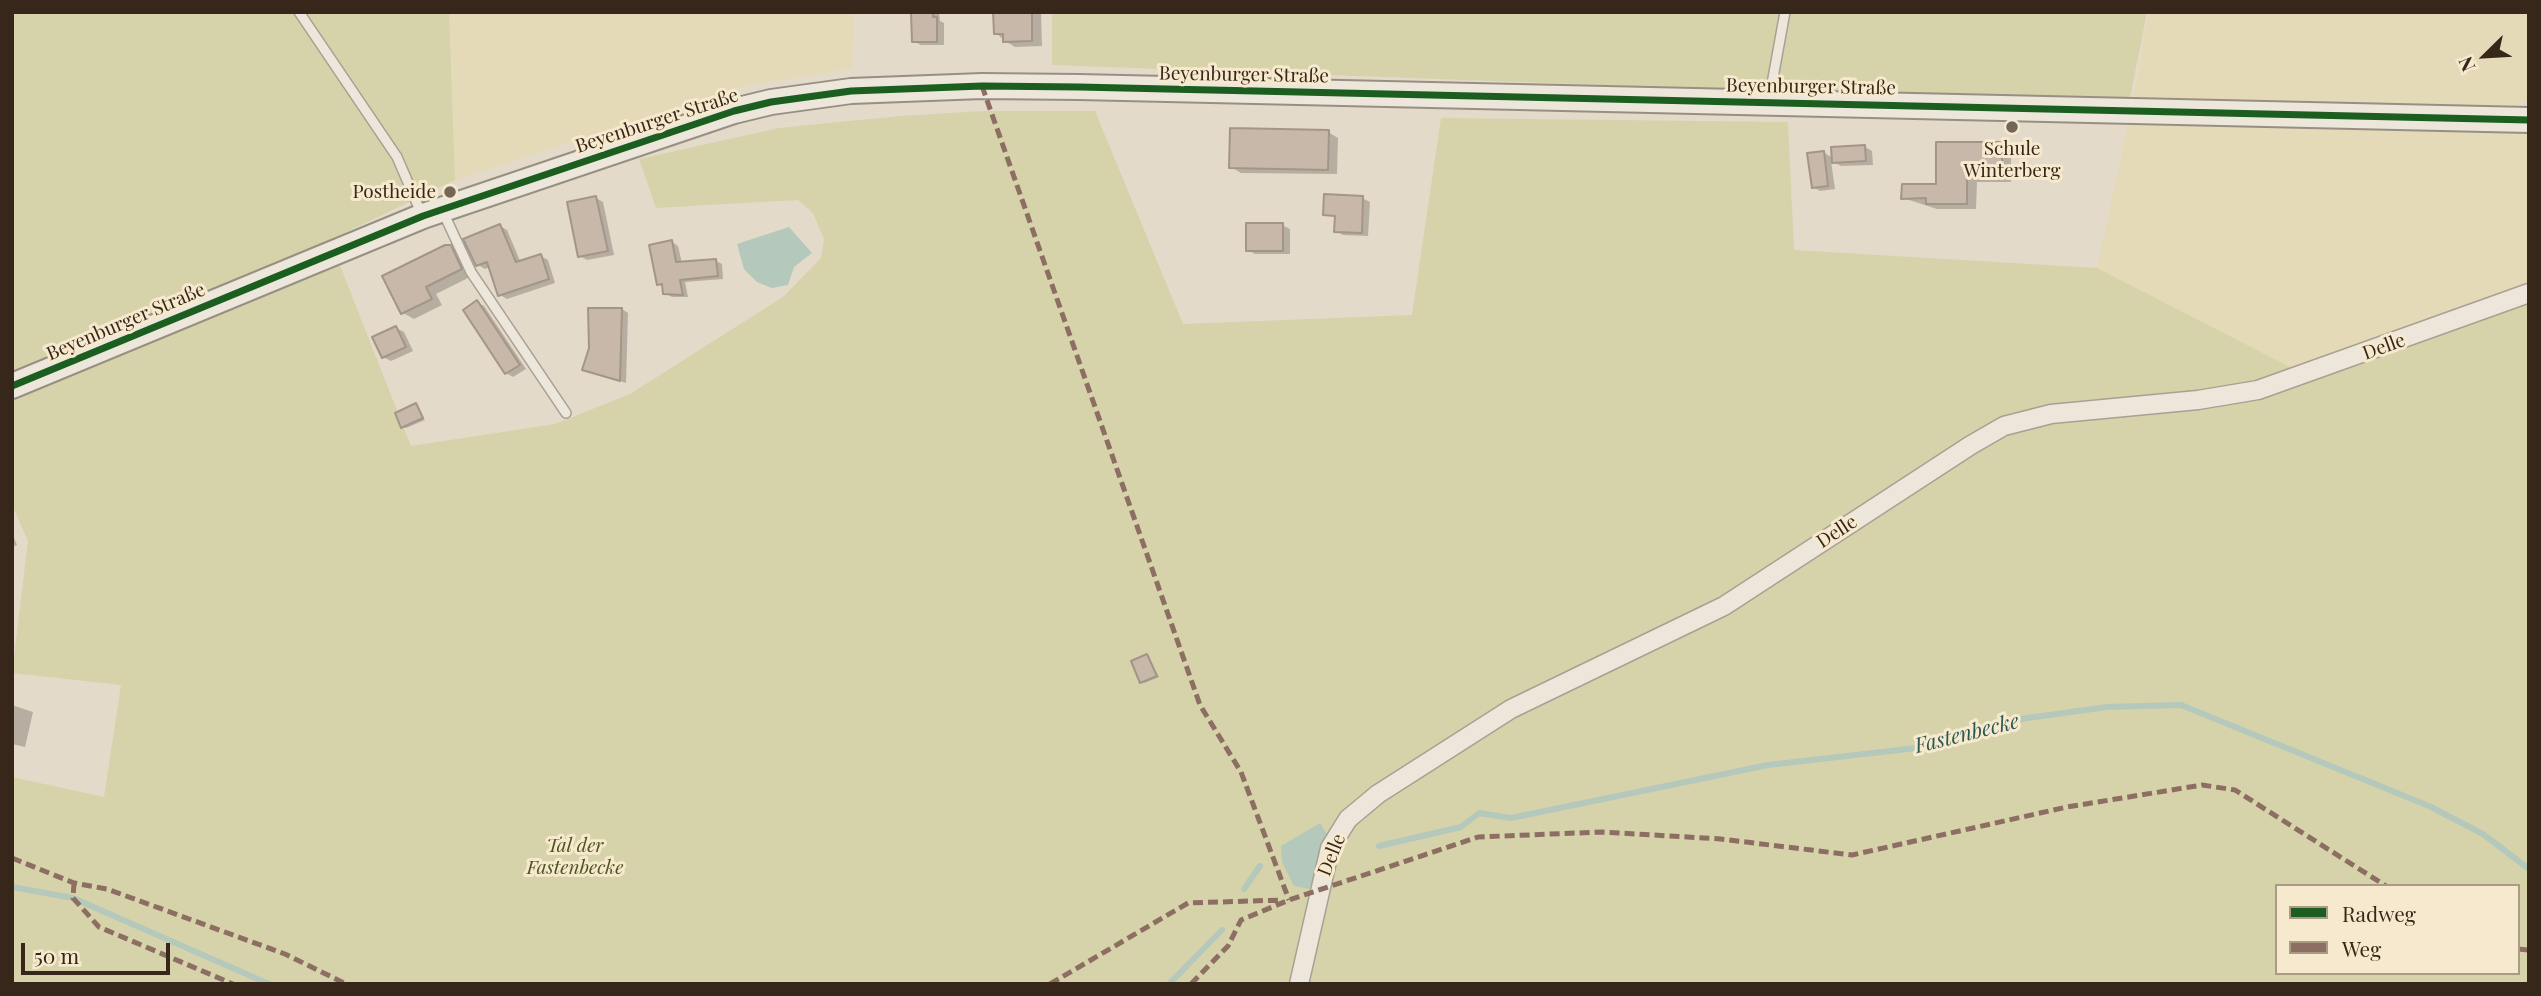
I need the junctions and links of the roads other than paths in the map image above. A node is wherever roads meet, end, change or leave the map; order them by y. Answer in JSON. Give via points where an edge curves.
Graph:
{"nodes":[{"id":1,"x":299,"y":12,"type":"edge"},
{"id":2,"x":1785,"y":12,"type":"edge"},
{"id":3,"x":1769,"y":102,"type":"junction"},
{"id":4,"x":2529,"y":120,"type":"edge"},
{"id":5,"x":432,"y":213,"type":"junction"},
{"id":6,"x":2529,"y":293,"type":"edge"},
{"id":7,"x":12,"y":386,"type":"edge"},
{"id":8,"x":566,"y":413,"type":"dead end"},
{"id":9,"x":1299,"y":984,"type":"edge"}],
"edges":[{"from":1,"to":5,"type":"lane"},
{"from":2,"to":3,"type":"lane"},
{"from":3,"to":4,"type":"main road","name":"Beyenburger Straße"},
{"from":3,"to":5,"type":"main road","name":"Beyenburger Straße","via":[[982,86],[851,90],[734,111]]},
{"from":5,"to":7,"type":"main road","name":"Beyenburger Straße"},
{"from":5,"to":8,"type":"lane"},
{"from":6,"to":9,"type":"street","name":"Delle","via":[[2258,390],[2051,414],[2004,426],[1970,445],[1724,606],[1511,709],[1378,793],[1348,819],[1331,848]]}]}
